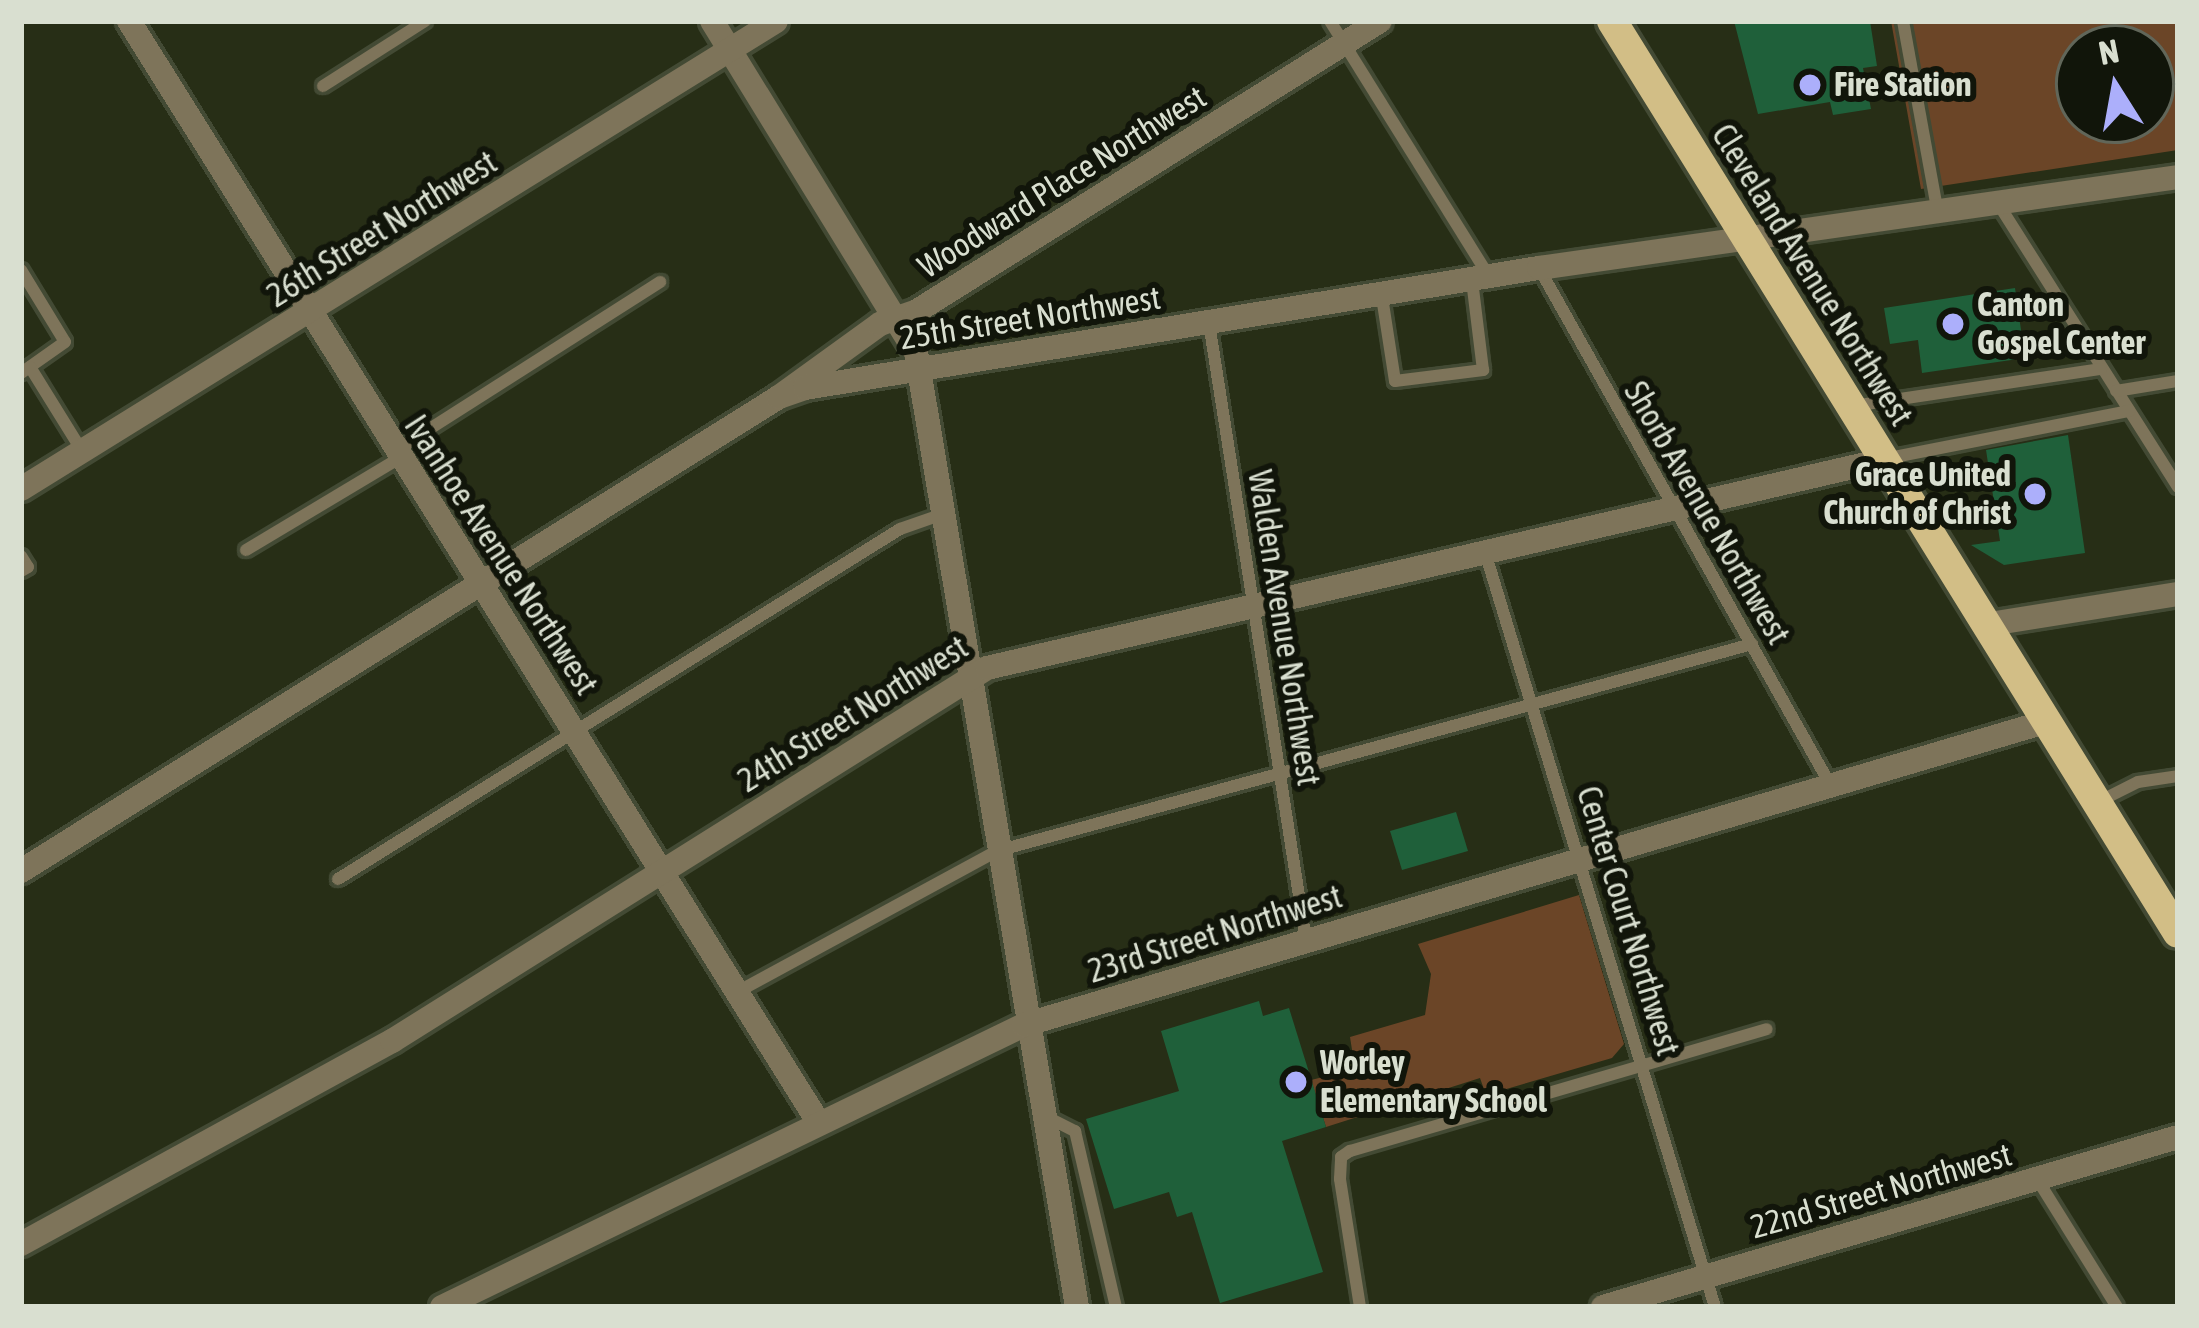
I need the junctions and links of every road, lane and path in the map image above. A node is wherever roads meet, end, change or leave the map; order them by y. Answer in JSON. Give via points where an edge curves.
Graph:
{"nodes":[{"id":1,"x":129,"y":21,"type":"edge"},
{"id":2,"x":424,"y":21,"type":"edge"},
{"id":3,"x":712,"y":21,"type":"edge"},
{"id":4,"x":776,"y":21,"type":"edge"},
{"id":5,"x":1330,"y":21,"type":"edge"},
{"id":6,"x":1380,"y":21,"type":"edge"},
{"id":7,"x":1612,"y":21,"type":"edge"},
{"id":8,"x":1903,"y":21,"type":"edge"},
{"id":9,"x":1344,"y":44,"type":"junction"},
{"id":10,"x":730,"y":50,"type":"junction"},
{"id":11,"x":323,"y":86,"type":"dead end"},
{"id":12,"x":2178,"y":177,"type":"edge"},
{"id":13,"x":1999,"y":205,"type":"junction"},
{"id":14,"x":1938,"y":214,"type":"junction"},
{"id":15,"x":1748,"y":238,"type":"junction"},
{"id":16,"x":1538,"y":268,"type":"junction"},
{"id":17,"x":21,"y":270,"type":"edge"},
{"id":18,"x":1481,"y":279,"type":"junction"},
{"id":19,"x":660,"y":282,"type":"dead end"},
{"id":20,"x":1382,"y":297,"type":"junction"},
{"id":21,"x":310,"y":311,"type":"junction"},
{"id":22,"x":898,"y":318,"type":"junction"},
{"id":23,"x":1208,"y":322,"type":"junction"},
{"id":24,"x":2101,"y":368,"type":"junction"},
{"id":25,"x":919,"y":369,"type":"junction"},
{"id":26,"x":26,"y":370,"type":"edge"},
{"id":27,"x":2178,"y":381,"type":"edge"},
{"id":28,"x":2116,"y":391,"type":"junction"},
{"id":29,"x":778,"y":397,"type":"junction"},
{"id":30,"x":1850,"y":407,"type":"junction"},
{"id":31,"x":2128,"y":411,"type":"junction"},
{"id":32,"x":83,"y":452,"type":"junction"},
{"id":33,"x":397,"y":455,"type":"junction"},
{"id":34,"x":1883,"y":460,"type":"junction"},
{"id":35,"x":2178,"y":487,"type":"edge"},
{"id":36,"x":21,"y":489,"type":"edge"},
{"id":37,"x":1674,"y":508,"type":"junction"},
{"id":38,"x":944,"y":514,"type":"junction"},
{"id":39,"x":246,"y":550,"type":"dead end"},
{"id":40,"x":1485,"y":552,"type":"junction"},
{"id":41,"x":21,"y":556,"type":"edge"},
{"id":42,"x":21,"y":571,"type":"edge"},
{"id":43,"x":482,"y":583,"type":"junction"},
{"id":44,"x":2178,"y":594,"type":"edge"},
{"id":45,"x":1254,"y":606,"type":"junction"},
{"id":46,"x":1984,"y":625,"type":"junction"},
{"id":47,"x":1752,"y":644,"type":"junction"},
{"id":48,"x":971,"y":677,"type":"junction"},
{"id":49,"x":1533,"y":704,"type":"junction"},
{"id":50,"x":2045,"y":722,"type":"junction"},
{"id":51,"x":574,"y":729,"type":"junction"},
{"id":52,"x":1278,"y":772,"type":"junction"},
{"id":53,"x":2178,"y":776,"type":"edge"},
{"id":54,"x":1829,"y":784,"type":"junction"},
{"id":55,"x":2096,"y":803,"type":"junction"},
{"id":56,"x":997,"y":850,"type":"junction"},
{"id":57,"x":1582,"y":859,"type":"junction"},
{"id":58,"x":21,"y":871,"type":"edge"},
{"id":59,"x":663,"y":872,"type":"junction"},
{"id":60,"x":338,"y":879,"type":"dead end"},
{"id":61,"x":2167,"y":894,"type":"edge"},
{"id":62,"x":2178,"y":933,"type":"edge"},
{"id":63,"x":1306,"y":941,"type":"junction"},
{"id":64,"x":740,"y":992,"type":"junction"},
{"id":65,"x":1024,"y":1025,"type":"junction"},
{"id":66,"x":1767,"y":1029,"type":"dead end"},
{"id":67,"x":1643,"y":1066,"type":"junction"},
{"id":68,"x":1040,"y":1114,"type":"junction"},
{"id":69,"x":819,"y":1123,"type":"junction"},
{"id":70,"x":2178,"y":1136,"type":"edge"},
{"id":71,"x":2037,"y":1179,"type":"junction"},
{"id":72,"x":21,"y":1244,"type":"edge"},
{"id":73,"x":1706,"y":1276,"type":"junction"},
{"id":74,"x":442,"y":1307,"type":"edge"},
{"id":75,"x":1077,"y":1307,"type":"edge"},
{"id":76,"x":1116,"y":1307,"type":"edge"},
{"id":77,"x":1360,"y":1307,"type":"edge"},
{"id":78,"x":1603,"y":1307,"type":"edge"},
{"id":79,"x":1715,"y":1307,"type":"edge"},
{"id":80,"x":2117,"y":1307,"type":"edge"}],
"edges":[{"from":1,"to":21,"type":"street","name":"Ivanhoe Avenue Northwest"},
{"from":2,"to":11,"type":"lane"},
{"from":3,"to":10,"type":"street"},
{"from":4,"to":10,"type":"street","name":"26th Street Northwest"},
{"from":5,"to":9,"type":"lane"},
{"from":6,"to":9,"type":"street","name":"Woodward Place Northwest"},
{"from":7,"to":15,"type":"main road","name":"Cleveland Avenue Northwest"},
{"from":8,"to":14,"type":"lane"},
{"from":9,"to":18,"type":"lane"},
{"from":9,"to":22,"type":"street","name":"Woodward Place Northwest"},
{"from":10,"to":21,"type":"street","name":"26th Street Northwest"},
{"from":10,"to":22,"type":"street"},
{"from":12,"to":13,"type":"street","name":"25th Street Northwest"},
{"from":13,"to":14,"type":"street","name":"25th Street Northwest"},
{"from":13,"to":24,"type":"lane"},
{"from":14,"to":15,"type":"street","name":"25th Street Northwest"},
{"from":15,"to":16,"type":"street","name":"25th Street Northwest"},
{"from":15,"to":30,"type":"main road","name":"Cleveland Avenue Northwest"},
{"from":16,"to":18,"type":"street","name":"25th Street Northwest"},
{"from":16,"to":37,"type":"lane","name":"Shorb Avenue Northwest"},
{"from":17,"to":26,"type":"lane","via":[[65,342]]},
{"from":18,"to":20,"type":"street","name":"25th Street Northwest"},
{"from":18,"to":20,"type":"lane","via":[[1483,370],[1399,383]]},
{"from":19,"to":33,"type":"lane"},
{"from":20,"to":23,"type":"street","name":"25th Street Northwest"},
{"from":21,"to":32,"type":"street","name":"26th Street Northwest"},
{"from":21,"to":33,"type":"street","name":"Ivanhoe Avenue Northwest"},
{"from":22,"to":25,"type":"street"},
{"from":22,"to":29,"type":"street","name":"Woodward Place Northwest","via":[[802,374]]},
{"from":23,"to":25,"type":"street","name":"25th Street Northwest"},
{"from":23,"to":45,"type":"lane","name":"Walden Avenue Northwest"},
{"from":24,"to":28,"type":"lane"},
{"from":24,"to":30,"type":"lane"},
{"from":25,"to":29,"type":"street","name":"25th Street Northwest"},
{"from":25,"to":38,"type":"street"},
{"from":26,"to":32,"type":"lane"},
{"from":27,"to":28,"type":"lane"},
{"from":28,"to":31,"type":"lane"},
{"from":29,"to":43,"type":"street","name":"25th Street Northwest"},
{"from":30,"to":34,"type":"main road","name":"Cleveland Avenue Northwest"},
{"from":31,"to":34,"type":"lane"},
{"from":31,"to":35,"type":"lane"},
{"from":32,"to":36,"type":"street","name":"26th Street Northwest"},
{"from":33,"to":39,"type":"lane"},
{"from":33,"to":43,"type":"street","name":"Ivanhoe Avenue Northwest"},
{"from":34,"to":37,"type":"street","name":"24th Street Northwest"},
{"from":34,"to":46,"type":"main road","name":"Cleveland Avenue Northwest"},
{"from":37,"to":40,"type":"street","name":"24th Street Northwest"},
{"from":37,"to":47,"type":"lane","name":"Shorb Avenue Northwest"},
{"from":38,"to":48,"type":"street"},
{"from":38,"to":51,"type":"lane","via":[[900,529]]},
{"from":40,"to":45,"type":"street","name":"24th Street Northwest"},
{"from":40,"to":49,"type":"lane","name":"Center Court Northwest"},
{"from":41,"to":42,"type":"lane","via":[[28,567]]},
{"from":43,"to":51,"type":"street","name":"Ivanhoe Avenue Northwest"},
{"from":43,"to":58,"type":"street","name":"25th Street Northwest"},
{"from":44,"to":46,"type":"street"},
{"from":45,"to":48,"type":"street","name":"24th Street Northwest","via":[[1005,662]]},
{"from":45,"to":52,"type":"lane","name":"Walden Avenue Northwest"},
{"from":46,"to":50,"type":"main road","name":"Cleveland Avenue Northwest"},
{"from":47,"to":49,"type":"lane"},
{"from":47,"to":54,"type":"lane","name":"Shorb Avenue Northwest"},
{"from":48,"to":56,"type":"street"},
{"from":48,"to":59,"type":"street","name":"24th Street Northwest"},
{"from":49,"to":52,"type":"lane"},
{"from":49,"to":57,"type":"lane","name":"Center Court Northwest"},
{"from":50,"to":54,"type":"street","name":"23rd Street Northwest"},
{"from":50,"to":55,"type":"main road","name":"Cleveland Avenue Northwest"},
{"from":51,"to":59,"type":"street","name":"Ivanhoe Avenue Northwest"},
{"from":51,"to":60,"type":"lane"},
{"from":52,"to":56,"type":"lane"},
{"from":52,"to":63,"type":"lane","name":"Walden Avenue Northwest"},
{"from":53,"to":55,"type":"lane","via":[[2138,782]]},
{"from":54,"to":57,"type":"street","name":"23rd Street Northwest"},
{"from":55,"to":61,"type":"main road","name":"Cleveland Avenue Northwest"},
{"from":56,"to":64,"type":"lane"},
{"from":56,"to":65,"type":"street"},
{"from":57,"to":63,"type":"street","name":"23rd Street Northwest"},
{"from":57,"to":67,"type":"lane","name":"Center Court Northwest"},
{"from":59,"to":64,"type":"street","name":"Ivanhoe Avenue Northwest"},
{"from":59,"to":72,"type":"street","name":"24th Street Northwest","via":[[302,1094]]},
{"from":61,"to":62,"type":"main road","name":"Cleveland Avenue Northwest"},
{"from":63,"to":65,"type":"street","name":"23rd Street Northwest"},
{"from":64,"to":69,"type":"street","name":"Ivanhoe Avenue Northwest"},
{"from":65,"to":68,"type":"street"},
{"from":65,"to":69,"type":"street","name":"23rd Street Northwest"},
{"from":66,"to":67,"type":"lane"},
{"from":67,"to":73,"type":"lane","name":"Center Court Northwest"},
{"from":67,"to":77,"type":"lane","via":[[1341,1157]]},
{"from":68,"to":75,"type":"street"},
{"from":68,"to":76,"type":"lane","via":[[1075,1131]]},
{"from":69,"to":74,"type":"street","name":"23rd Street Northwest"},
{"from":70,"to":71,"type":"street","name":"22nd Street Northwest"},
{"from":71,"to":73,"type":"street","name":"22nd Street Northwest"},
{"from":71,"to":80,"type":"lane"},
{"from":73,"to":78,"type":"street","name":"22nd Street Northwest"},
{"from":73,"to":79,"type":"lane","name":"Center Court Northwest"}]}
